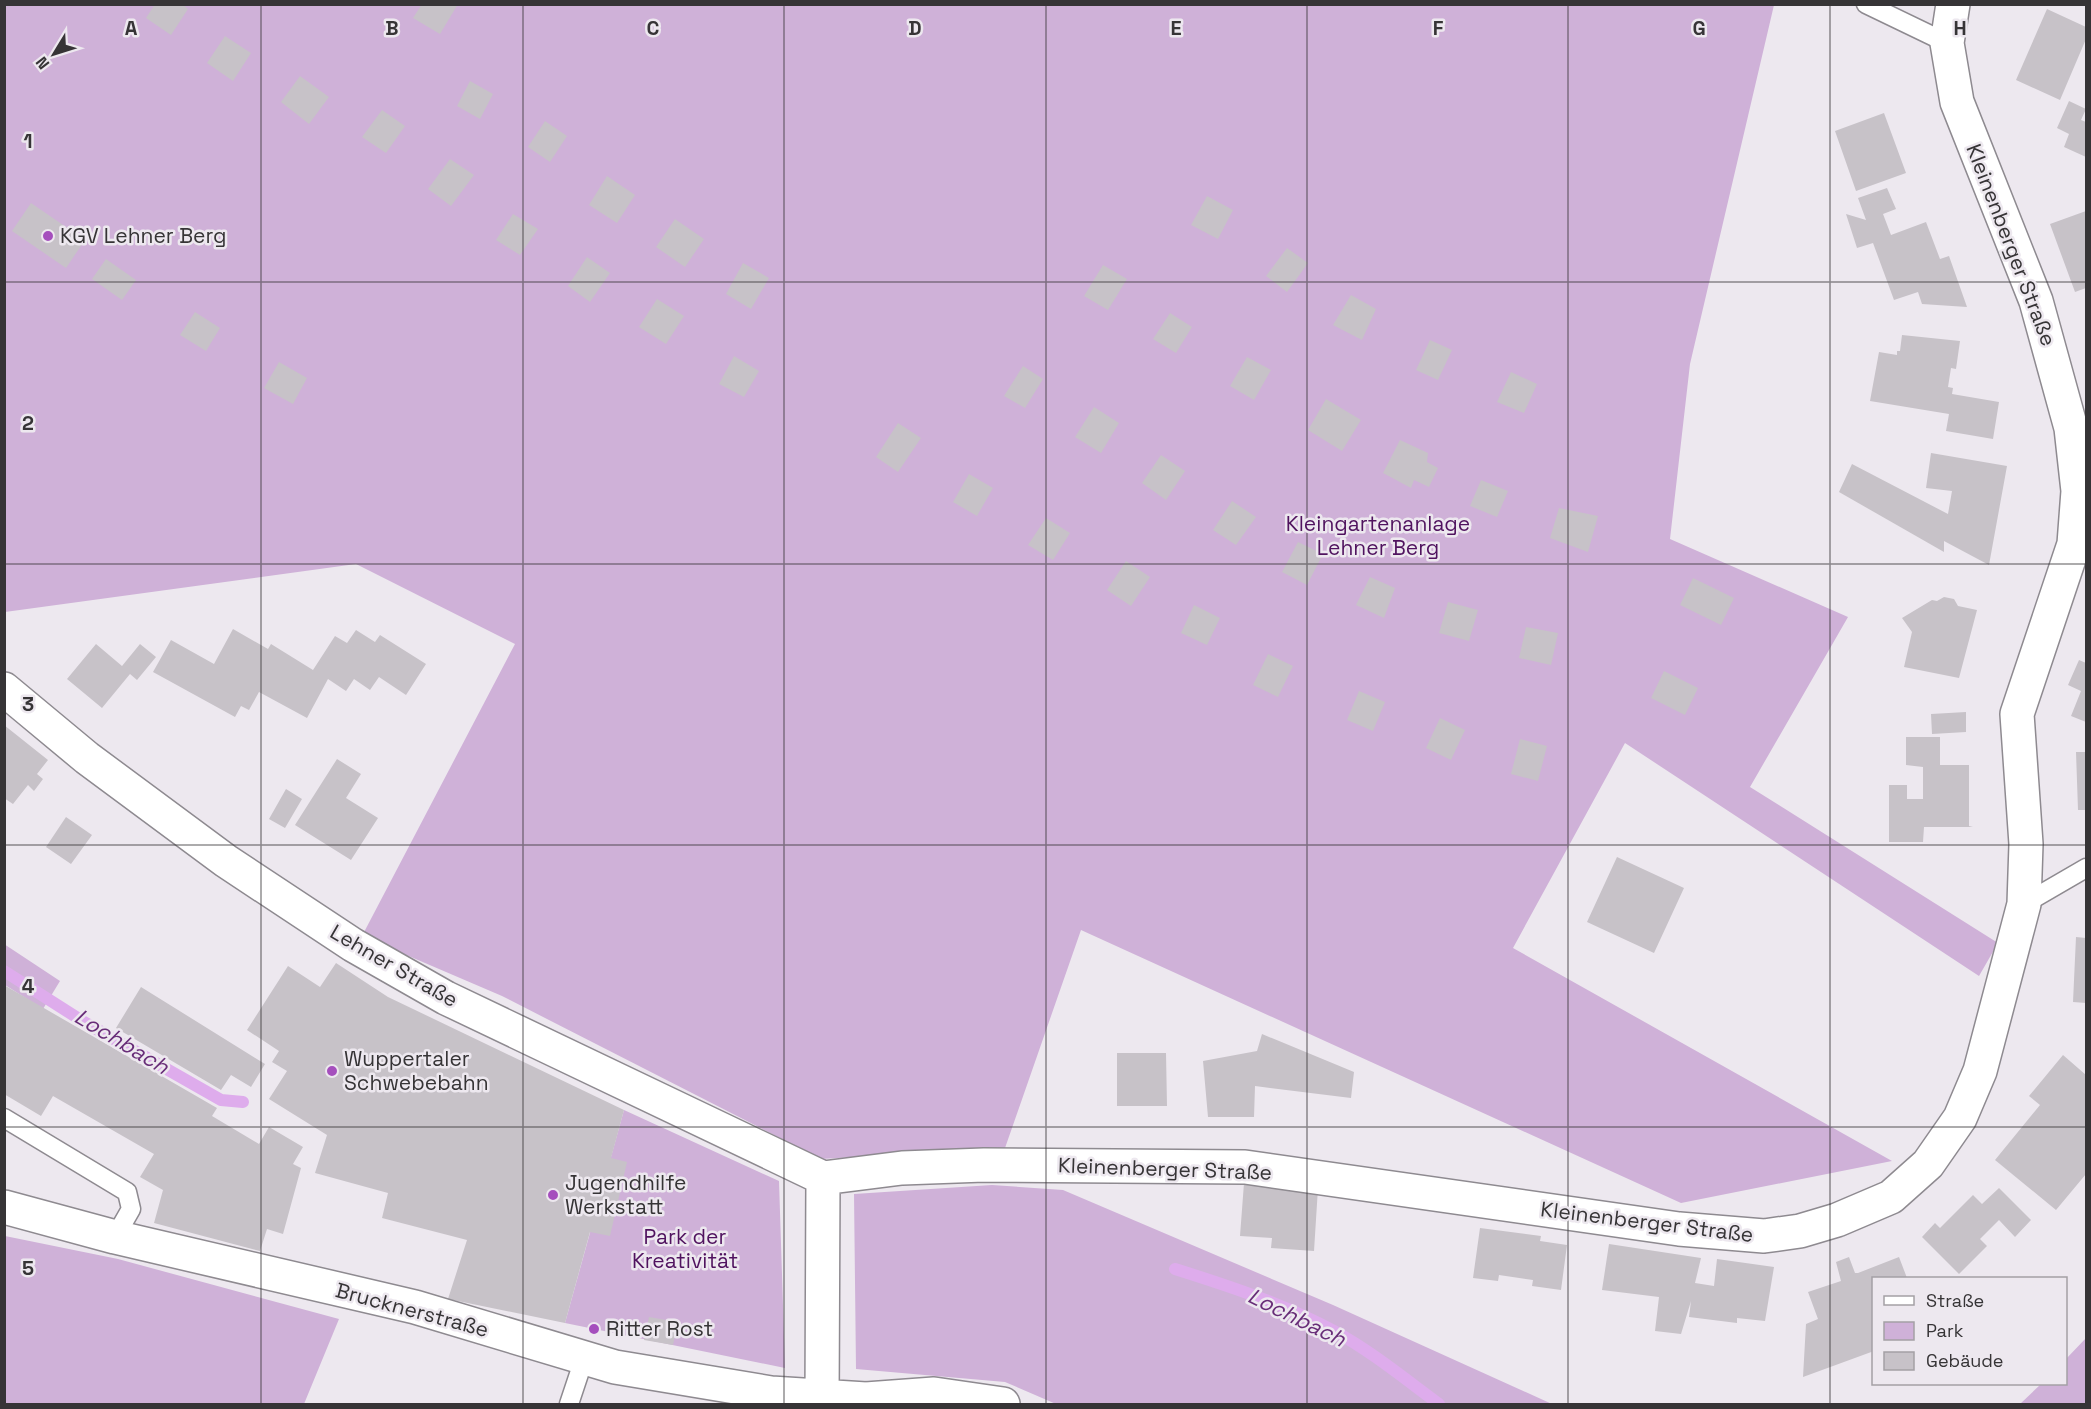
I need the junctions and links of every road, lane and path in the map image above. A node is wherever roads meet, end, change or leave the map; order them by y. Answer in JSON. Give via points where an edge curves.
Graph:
{"nodes":[{"id":1,"x":1866,"y":4,"type":"edge"},
{"id":2,"x":1953,"y":4,"type":"edge"},
{"id":3,"x":1947,"y":43,"type":"junction"},
{"id":4,"x":4,"y":689,"type":"edge"},
{"id":5,"x":2086,"y":868,"type":"edge"},
{"id":6,"x":2024,"y":904,"type":"junction"},
{"id":7,"x":4,"y":1118,"type":"edge"},
{"id":8,"x":823,"y":1178,"type":"junction"},
{"id":9,"x":4,"y":1207,"type":"edge"},
{"id":10,"x":115,"y":1237,"type":"junction"},
{"id":11,"x":584,"y":1359,"type":"junction"},
{"id":12,"x":822,"y":1401,"type":"edge"},
{"id":13,"x":569,"y":1404,"type":"edge"},
{"id":14,"x":1003,"y":1404,"type":"edge"}],
"edges":[{"from":1,"to":3,"type":"lane"},
{"from":2,"to":3,"type":"street","name":"Kleinenberger Straße"},
{"from":3,"to":6,"type":"street","name":"Kleinenberger Straße","via":[[1957,102],[2036,301],[2058,372],[2072,428],[2078,491],[2074,544],[2017,714],[2026,844]]},
{"from":4,"to":8,"type":"street","name":"Lehner Straße","via":[[96,765],[226,861],[353,945],[446,998]]},
{"from":5,"to":6,"type":"lane"},
{"from":6,"to":8,"type":"street","name":"Kleinenberger Straße","via":[[1980,1071],[1954,1127],[1929,1164],[1891,1197],[1800,1231],[1764,1236],[1679,1229],[1245,1167],[984,1165],[902,1168]]},
{"from":7,"to":10,"type":"lane","via":[[127,1192],[130,1209]]},
{"from":8,"to":12,"type":"street"},
{"from":9,"to":10,"type":"street","name":"Brucknerstraße"},
{"from":10,"to":11,"type":"street","name":"Brucknerstraße","via":[[415,1307]]},
{"from":11,"to":12,"type":"street","name":"Brucknerstraße"},
{"from":11,"to":13,"type":"lane"},
{"from":12,"to":14,"type":"street","name":"Brucknerstraße","via":[[934,1394]]}]}
